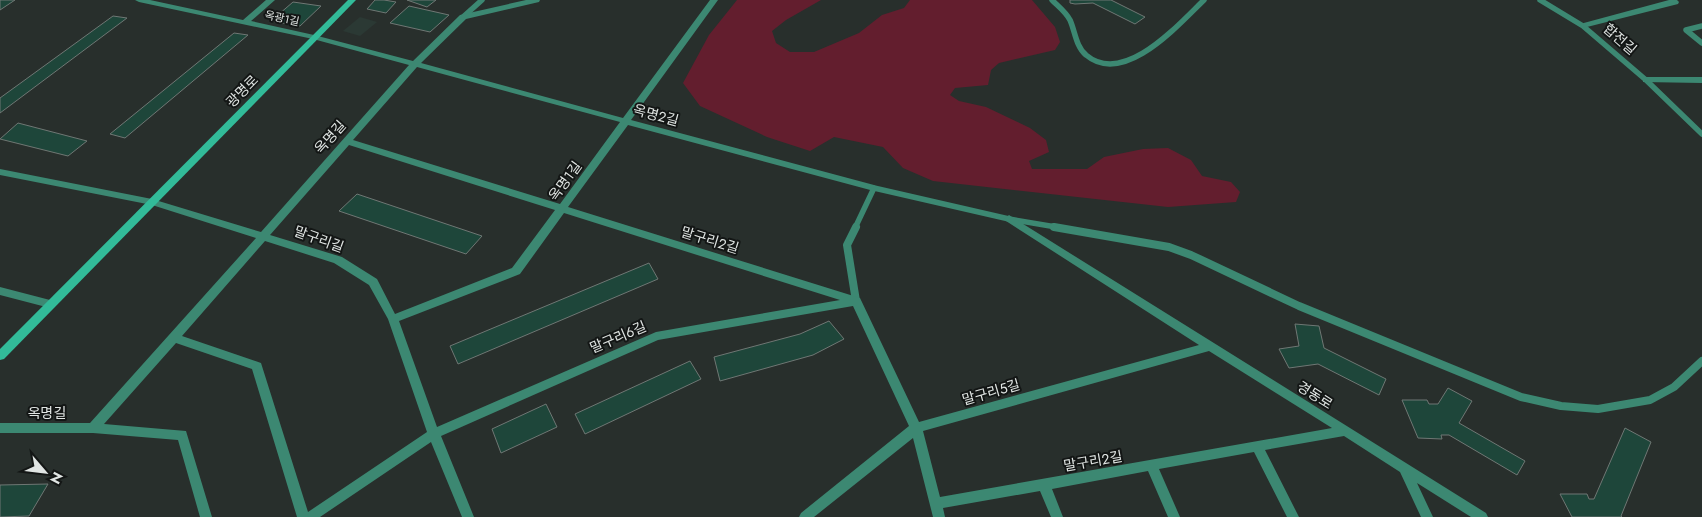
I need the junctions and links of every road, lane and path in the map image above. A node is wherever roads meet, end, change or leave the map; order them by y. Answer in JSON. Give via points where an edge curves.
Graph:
{"nodes":[{"id":1,"x":139,"y":0,"type":"edge"},
{"id":2,"x":271,"y":0,"type":"edge"},
{"id":3,"x":352,"y":0,"type":"edge"},
{"id":4,"x":482,"y":0,"type":"edge"},
{"id":5,"x":536,"y":0,"type":"edge"},
{"id":6,"x":714,"y":0,"type":"edge"},
{"id":7,"x":1052,"y":0,"type":"edge"},
{"id":8,"x":1204,"y":0,"type":"edge"},
{"id":9,"x":1540,"y":0,"type":"edge"},
{"id":10,"x":1673,"y":0,"type":"edge"},
{"id":11,"x":463,"y":18,"type":"junction"},
{"id":12,"x":245,"y":22,"type":"junction"},
{"id":13,"x":1583,"y":26,"type":"junction"},
{"id":14,"x":1702,"y":26,"type":"edge"},
{"id":15,"x":314,"y":37,"type":"junction"},
{"id":16,"x":1702,"y":43,"type":"edge"},
{"id":17,"x":415,"y":64,"type":"junction"},
{"id":18,"x":1646,"y":80,"type":"junction"},
{"id":19,"x":1702,"y":80,"type":"edge"},
{"id":20,"x":626,"y":121,"type":"junction"},
{"id":21,"x":1702,"y":134,"type":"edge"},
{"id":22,"x":347,"y":141,"type":"junction"},
{"id":23,"x":0,"y":172,"type":"edge"},
{"id":24,"x":874,"y":188,"type":"junction"},
{"id":25,"x":152,"y":202,"type":"junction"},
{"id":26,"x":562,"y":209,"type":"junction"},
{"id":27,"x":1009,"y":219,"type":"junction"},
{"id":28,"x":263,"y":236,"type":"junction"},
{"id":29,"x":0,"y":291,"type":"edge"},
{"id":30,"x":856,"y":301,"type":"junction"},
{"id":31,"x":50,"y":304,"type":"junction"},
{"id":32,"x":393,"y":319,"type":"junction"},
{"id":33,"x":174,"y":338,"type":"junction"},
{"id":34,"x":1210,"y":346,"type":"junction"},
{"id":35,"x":0,"y":356,"type":"edge"},
{"id":36,"x":1702,"y":361,"type":"edge"},
{"id":37,"x":0,"y":428,"type":"edge"},
{"id":38,"x":92,"y":428,"type":"junction"},
{"id":39,"x":916,"y":428,"type":"junction"},
{"id":40,"x":1345,"y":431,"type":"junction"},
{"id":41,"x":434,"y":434,"type":"junction"},
{"id":42,"x":1257,"y":447,"type":"junction"},
{"id":43,"x":1152,"y":466,"type":"junction"},
{"id":44,"x":1404,"y":468,"type":"junction"},
{"id":45,"x":1044,"y":485,"type":"junction"},
{"id":46,"x":935,"y":504,"type":"junction"},
{"id":47,"x":206,"y":517,"type":"edge"},
{"id":48,"x":303,"y":517,"type":"edge"},
{"id":49,"x":310,"y":517,"type":"edge"},
{"id":50,"x":468,"y":517,"type":"edge"},
{"id":51,"x":805,"y":517,"type":"edge"},
{"id":52,"x":939,"y":517,"type":"edge"},
{"id":53,"x":1057,"y":517,"type":"edge"},
{"id":54,"x":1174,"y":517,"type":"edge"},
{"id":55,"x":1293,"y":517,"type":"edge"},
{"id":56,"x":1427,"y":517,"type":"edge"},
{"id":57,"x":1482,"y":517,"type":"edge"}],
"edges":[{"from":1,"to":12,"type":"street","name":"옥광1길"},
{"from":2,"to":12,"type":"street","name":"옥광1길"},
{"from":3,"to":15,"type":"street","name":"광명로"},
{"from":4,"to":11,"type":"lane"},
{"from":5,"to":11,"type":"street","name":"옥명길"},
{"from":6,"to":20,"type":"street","name":"옥명1길"},
{"from":7,"to":8,"type":"lane","via":[[1068,16],[1086,55],[1103,64],[1114,65],[1142,55]]},
{"from":9,"to":13,"type":"lane"},
{"from":10,"to":13,"type":"street","name":"합전길","via":[[1675,2]]},
{"from":11,"to":17,"type":"street","name":"옥명길"},
{"from":12,"to":15,"type":"street","name":"옥광1길"},
{"from":13,"to":18,"type":"lane","name":"합전길"},
{"from":14,"to":16,"type":"lane","via":[[1686,30]]},
{"from":15,"to":17,"type":"street","name":"옥명2길"},
{"from":15,"to":25,"type":"street","name":"광명로"},
{"from":17,"to":20,"type":"street","name":"옥명2길"},
{"from":17,"to":22,"type":"street","name":"옥명길"},
{"from":18,"to":19,"type":"street"},
{"from":18,"to":21,"type":"lane","name":"합전길"},
{"from":20,"to":24,"type":"street","name":"옥명2길"},
{"from":20,"to":26,"type":"street","name":"옥명1길"},
{"from":22,"to":26,"type":"street","name":"말구리2길"},
{"from":22,"to":28,"type":"street","name":"옥명길"},
{"from":23,"to":25,"type":"street"},
{"from":24,"to":27,"type":"lane"},
{"from":24,"to":30,"type":"lane","via":[[846,245]]},
{"from":25,"to":28,"type":"street","name":"말구리길"},
{"from":25,"to":31,"type":"street","name":"광명로"},
{"from":26,"to":30,"type":"street","name":"말구리2길"},
{"from":26,"to":32,"type":"street","name":"옥명1길","via":[[516,271]]},
{"from":27,"to":34,"type":"street","name":"경동로"},
{"from":27,"to":36,"type":"lane","via":[[1169,247],[1299,306],[1521,397],[1560,406],[1598,409],[1650,400],[1674,387]]},
{"from":28,"to":32,"type":"street","name":"말구리길","via":[[338,260],[373,282]]},
{"from":28,"to":33,"type":"street","name":"옥명길"},
{"from":29,"to":31,"type":"street"},
{"from":30,"to":39,"type":"street"},
{"from":30,"to":41,"type":"street","name":"말구리6길","via":[[656,336]]},
{"from":31,"to":35,"type":"street","name":"광명로"},
{"from":32,"to":41,"type":"street","name":"말구리길"},
{"from":33,"to":38,"type":"street","name":"옥명길"},
{"from":33,"to":48,"type":"street","via":[[257,366]]},
{"from":34,"to":39,"type":"street","name":"말구리5길"},
{"from":34,"to":40,"type":"street","name":"경동로"},
{"from":37,"to":38,"type":"street","name":"옥명길"},
{"from":38,"to":47,"type":"street","via":[[182,436]]},
{"from":39,"to":46,"type":"street"},
{"from":39,"to":51,"type":"street","name":"말구리5길"},
{"from":40,"to":42,"type":"street","name":"말구리2길"},
{"from":40,"to":44,"type":"street","name":"경동로"},
{"from":41,"to":49,"type":"street"},
{"from":41,"to":50,"type":"street","name":"말구리길"},
{"from":42,"to":43,"type":"street","name":"말구리2길"},
{"from":42,"to":55,"type":"street"},
{"from":43,"to":45,"type":"street","name":"말구리2길"},
{"from":43,"to":54,"type":"street"},
{"from":44,"to":56,"type":"street"},
{"from":44,"to":57,"type":"street","name":"경동로"},
{"from":45,"to":46,"type":"street","name":"말구리2길"},
{"from":45,"to":53,"type":"street"},
{"from":46,"to":52,"type":"street"}]}
